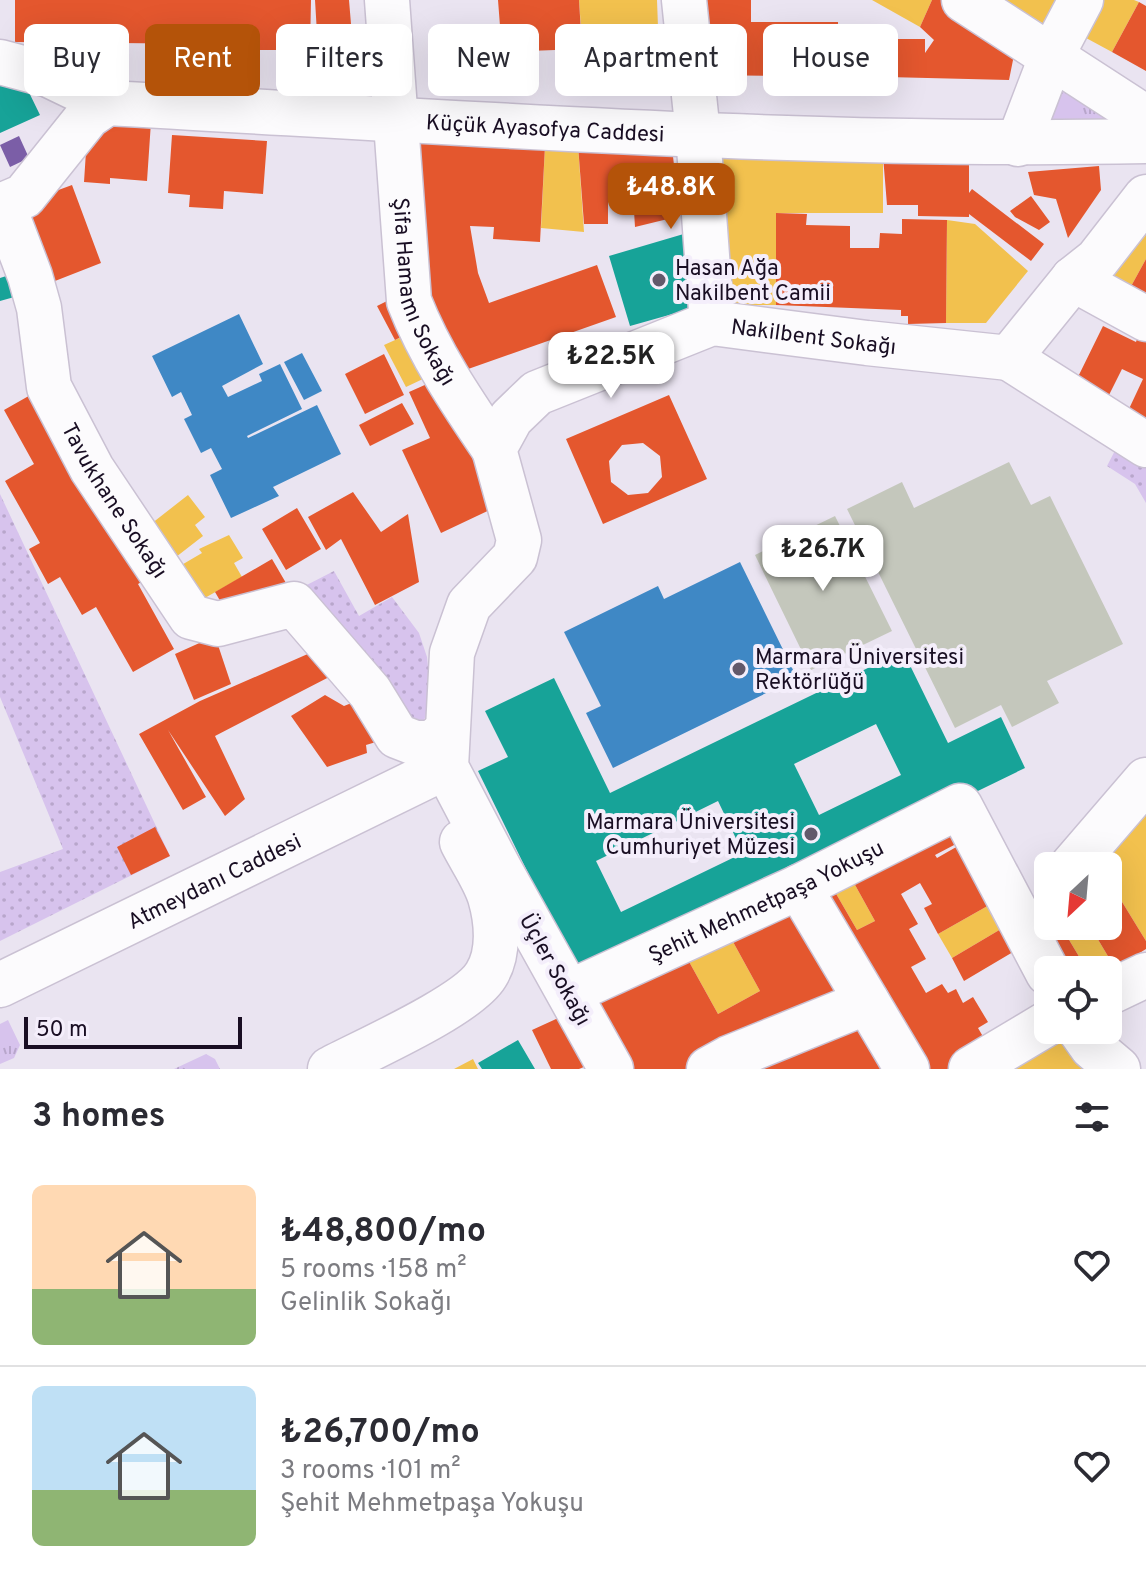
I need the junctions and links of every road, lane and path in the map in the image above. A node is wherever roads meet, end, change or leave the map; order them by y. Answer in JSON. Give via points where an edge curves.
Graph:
{"nodes":[{"id":1,"x":387,"y":0,"type":"edge"},
{"id":2,"x":684,"y":0,"type":"edge"},
{"id":3,"x":964,"y":0,"type":"edge"},
{"id":4,"x":1081,"y":0,"type":"edge"},
{"id":5,"x":1052,"y":55,"type":"junction"},
{"id":6,"x":0,"y":62,"type":"edge"},
{"id":7,"x":107,"y":103,"type":"junction"},
{"id":8,"x":1146,"y":118,"type":"edge"},
{"id":9,"x":396,"y":119,"type":"junction"},
{"id":10,"x":698,"y":134,"type":"junction"},
{"id":11,"x":1146,"y":141,"type":"edge"},
{"id":12,"x":1018,"y":144,"type":"junction"},
{"id":13,"x":1146,"y":174,"type":"edge"},
{"id":14,"x":1146,"y":197,"type":"edge"},
{"id":15,"x":2,"y":204,"type":"edge"},
{"id":16,"x":1073,"y":279,"type":"junction"},
{"id":17,"x":1146,"y":319,"type":"edge"},
{"id":18,"x":712,"y":323,"type":"junction"},
{"id":19,"x":1009,"y":358,"type":"junction"},
{"id":20,"x":1146,"y":445,"type":"edge"},
{"id":21,"x":494,"y":449,"type":"junction"},
{"id":22,"x":440,"y":758,"type":"junction"},
{"id":23,"x":1146,"y":780,"type":"edge"},
{"id":24,"x":1084,"y":852,"type":"edge"},
{"id":25,"x":799,"y":887,"type":"junction"},
{"id":26,"x":1034,"y":905,"type":"edge"},
{"id":27,"x":1146,"y":975,"type":"edge"},
{"id":28,"x":0,"y":985,"type":"edge"},
{"id":29,"x":1122,"y":986,"type":"edge"},
{"id":30,"x":570,"y":992,"type":"junction"},
{"id":31,"x":867,"y":1002,"type":"junction"},
{"id":32,"x":1034,"y":1031,"type":"edge"},
{"id":33,"x":1090,"y":1044,"type":"edge"},
{"id":34,"x":330,"y":1069,"type":"edge"},
{"id":35,"x":611,"y":1069,"type":"edge"},
{"id":36,"x":709,"y":1069,"type":"edge"},
{"id":37,"x":907,"y":1069,"type":"edge"},
{"id":38,"x":971,"y":1069,"type":"edge"},
{"id":39,"x":1118,"y":1069,"type":"edge"}],
"edges":[{"from":1,"to":9,"type":"street","name":"Şifa Hamamı Sokağı"},
{"from":2,"to":10,"type":"street"},
{"from":3,"to":5,"type":"street"},
{"from":4,"to":5,"type":"street"},
{"from":5,"to":8,"type":"street"},
{"from":5,"to":12,"type":"street"},
{"from":6,"to":7,"type":"street","name":"Küçük Ayasofya Caddesi","via":[[49,75]]},
{"from":7,"to":9,"type":"street","name":"Küçük Ayasofya Caddesi"},
{"from":7,"to":15,"type":"street","name":"Tavukhane Sokağı","via":[[88,116],[24,196]]},
{"from":9,"to":10,"type":"street","name":"Küçük Ayasofya Caddesi"},
{"from":9,"to":21,"type":"street","name":"Şifa Hamamı Sokağı","via":[[409,301],[423,335]]},
{"from":10,"to":12,"type":"street","name":"Küçük Ayasofya Caddesi"},
{"from":10,"to":18,"type":"street"},
{"from":11,"to":12,"type":"street","name":"Küçük Ayasofya Caddesi"},
{"from":13,"to":16,"type":"street","via":[[1081,254]]},
{"from":14,"to":16,"type":"street","via":[[1097,260]]},
{"from":15,"to":22,"type":"street","name":"Tavukhane Sokağı","via":[[39,308],[49,387],[92,469],[191,617],[218,624],[294,604],[370,692],[397,736],[432,743]]},
{"from":16,"to":17,"type":"street"},
{"from":16,"to":19,"type":"street"},
{"from":18,"to":19,"type":"street","name":"Nakilbent Sokağı"},
{"from":18,"to":21,"type":"street","name":"Nakilbent Sokağı","via":[[537,393],[511,418]]},
{"from":19,"to":20,"type":"street"},
{"from":21,"to":22,"type":"street","via":[[519,540],[515,557],[469,605],[452,653]]},
{"from":22,"to":28,"type":"street","name":"Atmeydanı Caddesi"},
{"from":22,"to":30,"type":"street","name":"Üçler Sokağı"},
{"from":22,"to":34,"type":"street","via":[[490,897],[494,960],[467,996]]},
{"from":23,"to":24,"type":"street"},
{"from":25,"to":26,"type":"street","name":"Şehit Mehmetpaşa Yokuşu","via":[[960,806]]},
{"from":25,"to":30,"type":"street","name":"Şehit Mehmetpaşa Yokuşu"},
{"from":25,"to":31,"type":"street"},
{"from":27,"to":29,"type":"street"},
{"from":30,"to":35,"type":"street","name":"Üçler Sokağı"},
{"from":31,"to":36,"type":"street"},
{"from":31,"to":37,"type":"street"},
{"from":32,"to":38,"type":"street"},
{"from":33,"to":39,"type":"street"}]}
